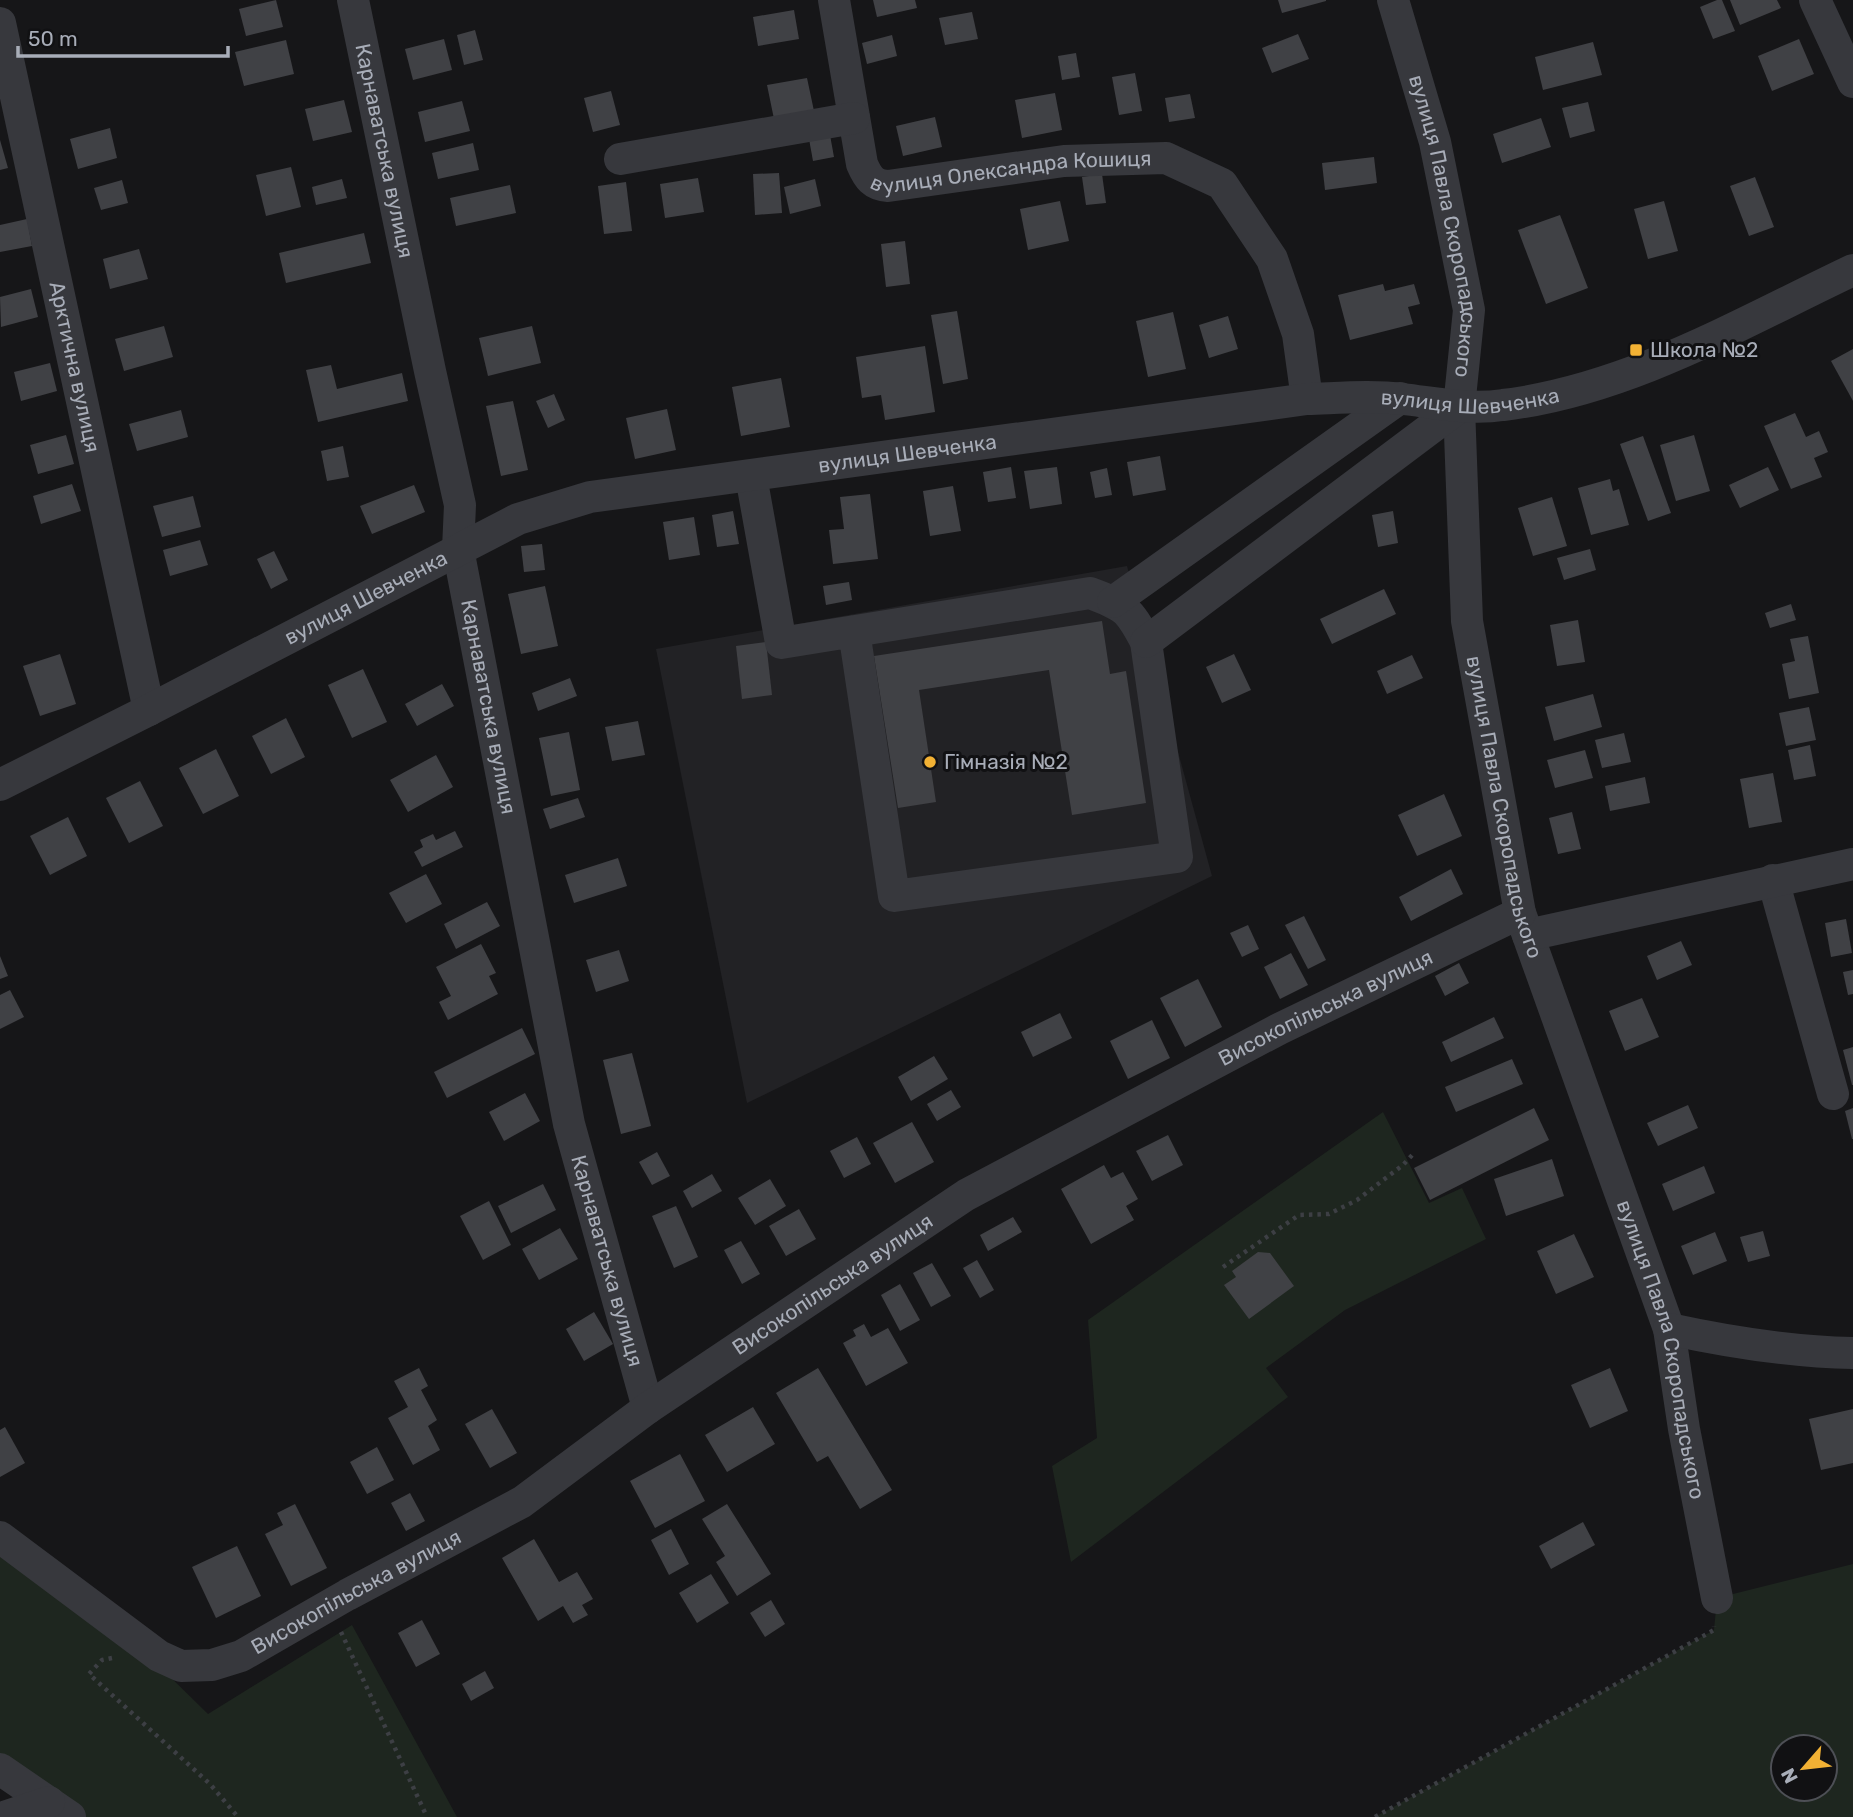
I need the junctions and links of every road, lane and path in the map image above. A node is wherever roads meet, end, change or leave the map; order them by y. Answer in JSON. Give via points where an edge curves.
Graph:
{"nodes":[{"id":1,"x":353,"y":0,"type":"edge"},
{"id":2,"x":834,"y":0,"type":"edge"},
{"id":3,"x":1393,"y":0,"type":"edge"},
{"id":4,"x":1815,"y":0,"type":"edge"},
{"id":5,"x":0,"y":23,"type":"edge"},
{"id":6,"x":1853,"y":82,"type":"edge"},
{"id":7,"x":854,"y":118,"type":"junction"},
{"id":8,"x":620,"y":159,"type":"dead end"},
{"id":9,"x":1853,"y":270,"type":"edge"},
{"id":10,"x":1400,"y":398,"type":"junction"},
{"id":11,"x":1307,"y":399,"type":"junction"},
{"id":12,"x":1460,"y":407,"type":"junction"},
{"id":13,"x":751,"y":476,"type":"junction"},
{"id":14,"x":458,"y":549,"type":"junction"},
{"id":15,"x":1113,"y":602,"type":"junction"},
{"id":16,"x":854,"y":631,"type":"junction"},
{"id":17,"x":1146,"y":642,"type":"junction"},
{"id":18,"x":149,"y":710,"type":"junction"},
{"id":19,"x":0,"y":785,"type":"edge"},
{"id":20,"x":1853,"y":864,"type":"edge"},
{"id":21,"x":1773,"y":880,"type":"junction"},
{"id":22,"x":1524,"y":924,"type":"junction"},
{"id":23,"x":1833,"y":1094,"type":"dead end"},
{"id":24,"x":1415,"y":1152,"type":"dead end"},
{"id":25,"x":1223,"y":1267,"type":"dead end"},
{"id":26,"x":1669,"y":1329,"type":"junction"},
{"id":27,"x":1853,"y":1353,"type":"edge"},
{"id":28,"x":648,"y":1408,"type":"junction"},
{"id":29,"x":0,"y":1537,"type":"edge"},
{"id":30,"x":1717,"y":1598,"type":"joint"},
{"id":31,"x":329,"y":1606,"type":"junction"},
{"id":32,"x":154,"y":1653,"type":"junction"},
{"id":33,"x":0,"y":1769,"type":"edge"},
{"id":34,"x":60,"y":1809,"type":"edge"},
{"id":35,"x":4,"y":1817,"type":"edge"},
{"id":36,"x":238,"y":1817,"type":"edge"},
{"id":37,"x":427,"y":1817,"type":"edge"},
{"id":38,"x":1375,"y":1817,"type":"edge"}],
"edges":[{"from":1,"to":14,"type":"street","name":"Карнаватська вулиця","via":[[460,505]]},
{"from":2,"to":7,"type":"street","name":"вулиця Олександра Кошиця"},
{"from":3,"to":12,"type":"street","name":"вулиця Павла Скоропадського","via":[[1435,142],[1469,310]]},
{"from":4,"to":6,"type":"street"},
{"from":5,"to":18,"type":"street","name":"Арктична вулиця"},
{"from":7,"to":8,"type":"street"},
{"from":7,"to":11,"type":"street","name":"вулиця Олександра Кошиця","via":[[862,164],[877,185],[1064,162],[1166,158],[1222,184],[1272,259],[1298,334]]},
{"from":9,"to":12,"type":"street","name":"вулиця Шевченка","via":[[1677,355],[1621,376],[1547,398]]},
{"from":10,"to":11,"type":"street","name":"вулиця Шевченка"},
{"from":10,"to":12,"type":"street","name":"вулиця Шевченка"},
{"from":10,"to":15,"type":"street"},
{"from":11,"to":13,"type":"street","name":"вулиця Шевченка"},
{"from":12,"to":17,"type":"street"},
{"from":12,"to":22,"type":"street","name":"вулиця Павла Скоропадського","via":[[1467,621]]},
{"from":13,"to":14,"type":"street","name":"вулиця Шевченка","via":[[590,498],[518,519]]},
{"from":13,"to":16,"type":"street","via":[[781,643]]},
{"from":14,"to":18,"type":"street","name":"вулиця Шевченка"},
{"from":14,"to":28,"type":"street","name":"Карнаватська вулиця","via":[[569,1124]]},
{"from":15,"to":16,"type":"street","via":[[1090,593]]},
{"from":15,"to":17,"type":"street","via":[[1132,616]]},
{"from":16,"to":17,"type":"street","via":[[894,896],[1177,857]]},
{"from":18,"to":19,"type":"street","name":"вулиця Шевченка"},
{"from":20,"to":21,"type":"street","name":"Високопільська вулиця"},
{"from":21,"to":22,"type":"street","name":"Високопільська вулиця"},
{"from":21,"to":23,"type":"street"},
{"from":22,"to":26,"type":"street","name":"вулиця Павла Скоропадського"},
{"from":22,"to":28,"type":"street","name":"Високопільська вулиця","via":[[1279,1028],[967,1195]]},
{"from":24,"to":25,"type":"path","via":[[1357,1200],[1329,1214],[1299,1215]]},
{"from":26,"to":27,"type":"street","via":[[1727,1341]]},
{"from":26,"to":30,"type":"street","name":"вулиця Павла Скоропадського"},
{"from":28,"to":31,"type":"street","name":"Високопільська вулиця","via":[[522,1502]]},
{"from":29,"to":32,"type":"street"},
{"from":30,"to":38,"type":"path","via":[[1714,1630]]},
{"from":31,"to":32,"type":"street","name":"Високопільська вулиця","via":[[241,1656],[212,1665],[181,1666]]},
{"from":31,"to":37,"type":"path"},
{"from":32,"to":36,"type":"path","via":[[102,1660],[89,1674],[210,1784]]},
{"from":33,"to":34,"type":"street"},
{"from":34,"to":35,"type":"street"}]}
